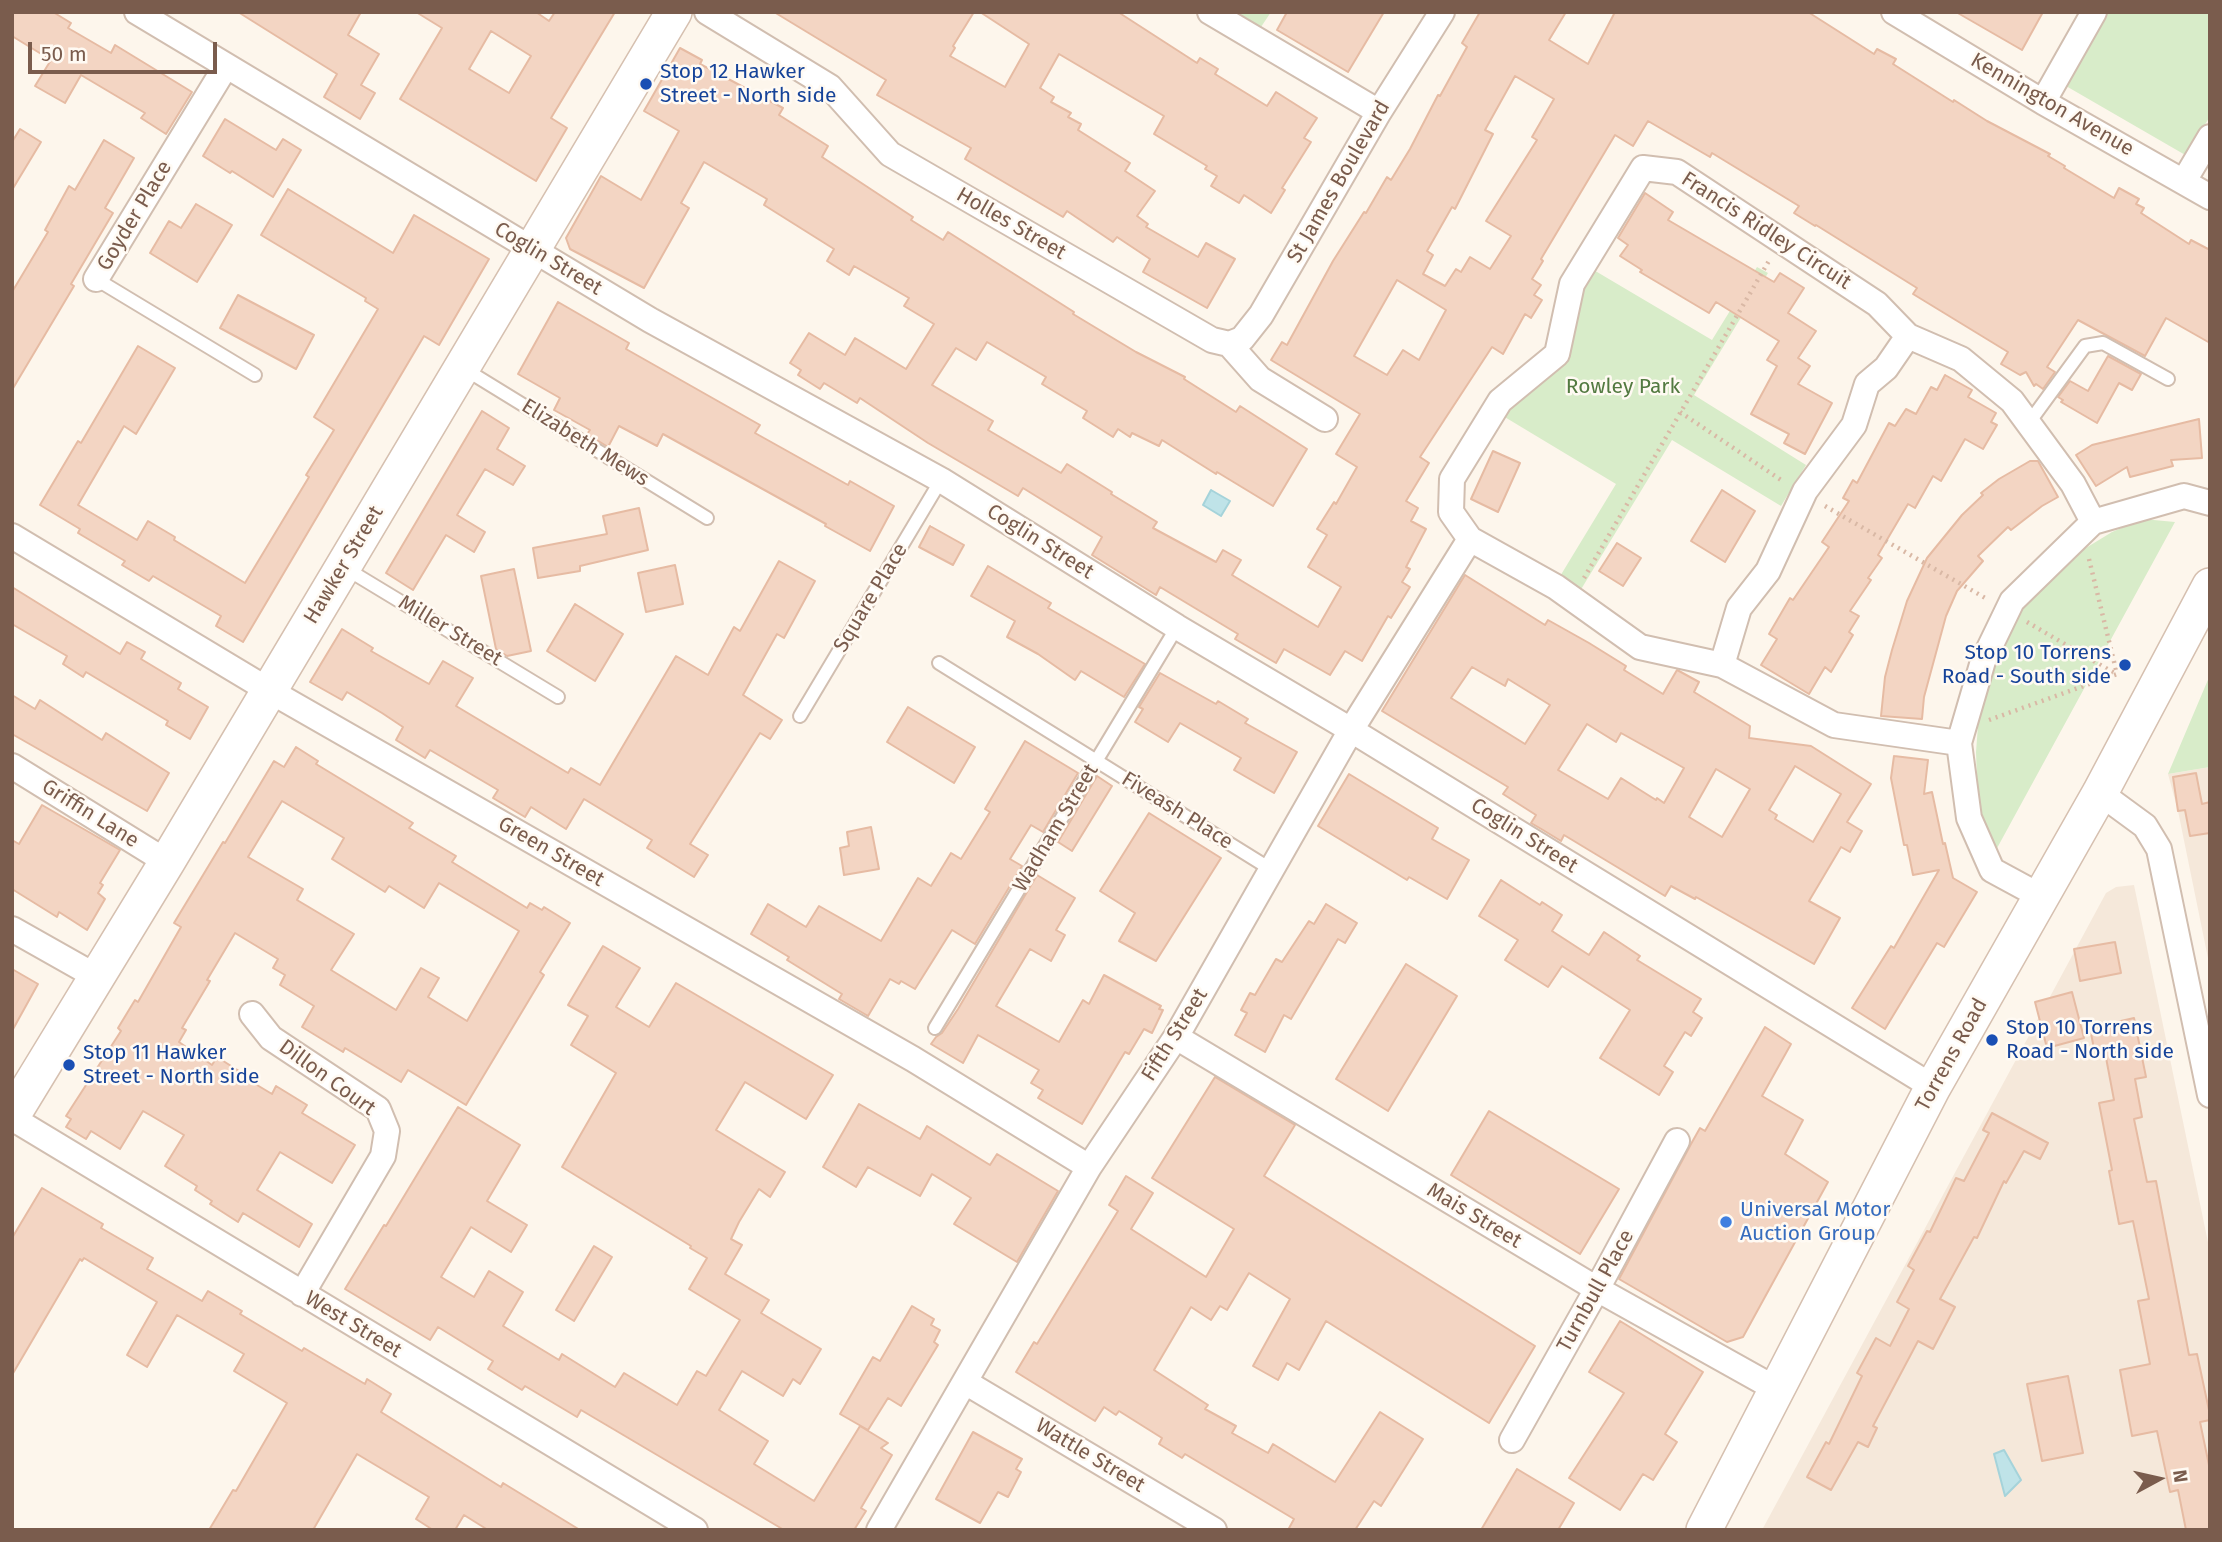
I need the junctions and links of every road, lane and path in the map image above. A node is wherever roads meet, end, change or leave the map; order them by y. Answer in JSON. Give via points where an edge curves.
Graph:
{"nodes":[{"id":1,"x":674,"y":12,"type":"edge"},
{"id":2,"x":708,"y":12,"type":"edge"},
{"id":3,"x":1210,"y":12,"type":"edge"},
{"id":4,"x":1442,"y":12,"type":"edge"},
{"id":5,"x":1894,"y":12,"type":"edge"},
{"id":6,"x":2094,"y":12,"type":"edge"},
{"id":7,"x":140,"y":13,"type":"edge"},
{"id":8,"x":226,"y":66,"type":"junction"},
{"id":9,"x":2043,"y":102,"type":"junction"},
{"id":10,"x":1379,"y":113,"type":"junction"},
{"id":11,"x":2210,"y":137,"type":"edge"},
{"id":12,"x":2184,"y":181,"type":"junction"},
{"id":13,"x":2210,"y":197,"type":"edge"},
{"id":14,"x":1782,"y":241,"type":"junction"},
{"id":15,"x":533,"y":250,"type":"junction"},
{"id":16,"x":96,"y":279,"type":"joint"},
{"id":17,"x":1908,"y":335,"type":"junction"},
{"id":18,"x":1229,"y":344,"type":"junction"},
{"id":19,"x":463,"y":368,"type":"junction"},
{"id":20,"x":255,"y":375,"type":"dead end"},
{"id":21,"x":2168,"y":379,"type":"dead end"},
{"id":22,"x":1680,"y":412,"type":"junction"},
{"id":23,"x":1325,"y":419,"type":"dead end"},
{"id":24,"x":2028,"y":424,"type":"junction"},
{"id":25,"x":941,"y":480,"type":"junction"},
{"id":26,"x":1804,"y":495,"type":"junction"},
{"id":27,"x":2210,"y":503,"type":"edge"},
{"id":28,"x":707,"y":518,"type":"dead end"},
{"id":29,"x":2093,"y":522,"type":"junction"},
{"id":30,"x":12,"y":536,"type":"edge"},
{"id":31,"x":1469,"y":539,"type":"junction"},
{"id":32,"x":2088,"y":554,"type":"dead end"},
{"id":33,"x":342,"y":566,"type":"junction"},
{"id":34,"x":2210,"y":586,"type":"edge"},
{"id":35,"x":1572,"y":598,"type":"junction"},
{"id":36,"x":1989,"y":600,"type":"dead end"},
{"id":37,"x":2026,"y":622,"type":"dead end"},
{"id":38,"x":1177,"y":627,"type":"junction"},
{"id":39,"x":939,"y":663,"type":"dead end"},
{"id":40,"x":1722,"y":665,"type":"junction"},
{"id":41,"x":2117,"y":674,"type":"junction"},
{"id":42,"x":270,"y":691,"type":"junction"},
{"id":43,"x":558,"y":697,"type":"dead end"},
{"id":44,"x":800,"y":716,"type":"dead end"},
{"id":45,"x":1989,"y":720,"type":"dead end"},
{"id":46,"x":1351,"y":730,"type":"junction"},
{"id":47,"x":1959,"y":743,"type":"junction"},
{"id":48,"x":1096,"y":761,"type":"junction"},
{"id":49,"x":12,"y":766,"type":"edge"},
{"id":50,"x":2100,"y":793,"type":"junction"},
{"id":51,"x":167,"y":862,"type":"junction"},
{"id":52,"x":1272,"y":870,"type":"junction"},
{"id":53,"x":2040,"y":896,"type":"junction"},
{"id":54,"x":12,"y":929,"type":"edge"},
{"id":55,"x":97,"y":977,"type":"junction"},
{"id":56,"x":252,"y":1014,"type":"dead end"},
{"id":57,"x":935,"y":1028,"type":"dead end"},
{"id":58,"x":1176,"y":1037,"type":"junction"},
{"id":59,"x":1933,"y":1087,"type":"junction"},
{"id":60,"x":2210,"y":1095,"type":"edge"},
{"id":61,"x":12,"y":1117,"type":"edge"},
{"id":62,"x":1677,"y":1141,"type":"dead end"},
{"id":63,"x":1089,"y":1167,"type":"junction"},
{"id":64,"x":1597,"y":1289,"type":"junction"},
{"id":65,"x":302,"y":1294,"type":"junction"},
{"id":66,"x":965,"y":1381,"type":"junction"},
{"id":67,"x":1776,"y":1389,"type":"junction"},
{"id":68,"x":1512,"y":1440,"type":"dead end"},
{"id":69,"x":695,"y":1530,"type":"edge"},
{"id":70,"x":879,"y":1530,"type":"edge"},
{"id":71,"x":1214,"y":1530,"type":"edge"},
{"id":72,"x":1704,"y":1530,"type":"edge"}],
"edges":[{"from":1,"to":15,"type":"street","name":"Hawker Street"},
{"from":2,"to":18,"type":"street","name":"Holles Street","via":[[830,88],[890,154],[1212,340]]},
{"from":3,"to":10,"type":"street"},
{"from":4,"to":10,"type":"street","name":"St James Boulevard"},
{"from":5,"to":9,"type":"street","name":"Kennington Avenue"},
{"from":6,"to":9,"type":"street"},
{"from":7,"to":8,"type":"street","name":"Coglin Street"},
{"from":8,"to":15,"type":"street","name":"Coglin Street"},
{"from":8,"to":16,"type":"street","name":"Goyder Place"},
{"from":9,"to":12,"type":"street","name":"Kennington Avenue"},
{"from":10,"to":18,"type":"street","name":"St James Boulevard","via":[[1261,315],[1241,339]]},
{"from":11,"to":12,"type":"street"},
{"from":12,"to":13,"type":"street","name":"Kennington Avenue"},
{"from":14,"to":17,"type":"street","name":"Francis Ridley Circuit","via":[[1877,303]]},
{"from":14,"to":22,"type":"path"},
{"from":14,"to":31,"type":"street","name":"Francis Ridley Circuit","via":[[1677,172],[1643,168],[1572,284],[1557,354],[1500,401],[1452,479],[1451,512]]},
{"from":15,"to":19,"type":"street","name":"Hawker Street"},
{"from":15,"to":25,"type":"street","name":"Coglin Street","via":[[650,320]]},
{"from":16,"to":20,"type":"lane","name":"Goyder Place"},
{"from":17,"to":24,"type":"street","name":"Francis Ridley Circuit","via":[[1961,359],[2011,401]]},
{"from":17,"to":26,"type":"street","via":[[1886,368],[1867,384],[1854,425]]},
{"from":18,"to":23,"type":"street","name":"Holles Street","via":[[1259,379]]},
{"from":19,"to":28,"type":"lane","name":"Elizabeth Mews"},
{"from":19,"to":33,"type":"street","name":"Hawker Street"},
{"from":21,"to":24,"type":"lane","via":[[2103,343],[2085,346]]},
{"from":22,"to":26,"type":"path"},
{"from":22,"to":35,"type":"path"},
{"from":24,"to":29,"type":"street","name":"Francis Ridley Circuit","via":[[2073,484]]},
{"from":25,"to":38,"type":"street","name":"Coglin Street"},
{"from":25,"to":44,"type":"lane","name":"Square Place"},
{"from":26,"to":36,"type":"path"},
{"from":26,"to":40,"type":"street","via":[[1768,571],[1739,608]]},
{"from":27,"to":29,"type":"street","via":[[2184,496]]},
{"from":29,"to":47,"type":"street","via":[[2012,601],[1983,661]]},
{"from":30,"to":42,"type":"street","name":"Green Street"},
{"from":31,"to":35,"type":"street","name":"Francis Ridley Circuit"},
{"from":31,"to":46,"type":"street","name":"Fifth Street"},
{"from":32,"to":41,"type":"path"},
{"from":33,"to":42,"type":"street","name":"Hawker Street"},
{"from":33,"to":43,"type":"lane","name":"Miller Street"},
{"from":34,"to":50,"type":"street","name":"Torrens Road"},
{"from":35,"to":40,"type":"street","name":"Francis Ridley Circuit","via":[[1640,647]]},
{"from":37,"to":41,"type":"path"},
{"from":38,"to":46,"type":"street","name":"Coglin Street"},
{"from":38,"to":48,"type":"lane","name":"Wadham Street"},
{"from":39,"to":48,"type":"lane","name":"Fiveash Place"},
{"from":40,"to":47,"type":"street","name":"Francis Ridley Circuit","via":[[1834,725]]},
{"from":41,"to":45,"type":"path"},
{"from":42,"to":51,"type":"street","name":"Hawker Street"},
{"from":42,"to":63,"type":"street","name":"Green Street","via":[[913,1059]]},
{"from":46,"to":52,"type":"street","name":"Fifth Street"},
{"from":46,"to":59,"type":"street","name":"Coglin Street"},
{"from":47,"to":53,"type":"street","via":[[1969,818],[1992,870]]},
{"from":48,"to":52,"type":"lane","name":"Fiveash Place"},
{"from":48,"to":57,"type":"lane","name":"Wadham Street"},
{"from":49,"to":51,"type":"street","name":"Griffin Lane"},
{"from":50,"to":53,"type":"street","name":"Torrens Road"},
{"from":50,"to":60,"type":"street","via":[[2145,826],[2159,849]]},
{"from":51,"to":55,"type":"street","name":"Hawker Street"},
{"from":52,"to":58,"type":"street","name":"Fifth Street"},
{"from":53,"to":59,"type":"street","name":"Torrens Road"},
{"from":54,"to":55,"type":"street"},
{"from":55,"to":61,"type":"street","name":"Hawker Street"},
{"from":56,"to":65,"type":"street","name":"Dillon Court","via":[[271,1038],[378,1109],[387,1131],[383,1156]]},
{"from":58,"to":63,"type":"street","name":"Fifth Street"},
{"from":58,"to":64,"type":"street","name":"Mais Street"},
{"from":59,"to":67,"type":"street","name":"Torrens Road"},
{"from":61,"to":65,"type":"street","name":"West Street"},
{"from":62,"to":64,"type":"street","name":"Turnbull Place"},
{"from":63,"to":66,"type":"street","name":"Fifth Street"},
{"from":64,"to":67,"type":"street","name":"Mais Street"},
{"from":64,"to":68,"type":"street","name":"Turnbull Place"},
{"from":65,"to":69,"type":"street","name":"West Street"},
{"from":66,"to":70,"type":"street","name":"Fifth Street"},
{"from":66,"to":71,"type":"street","name":"Wattle Street"},
{"from":67,"to":72,"type":"street","name":"Torrens Road"}]}
